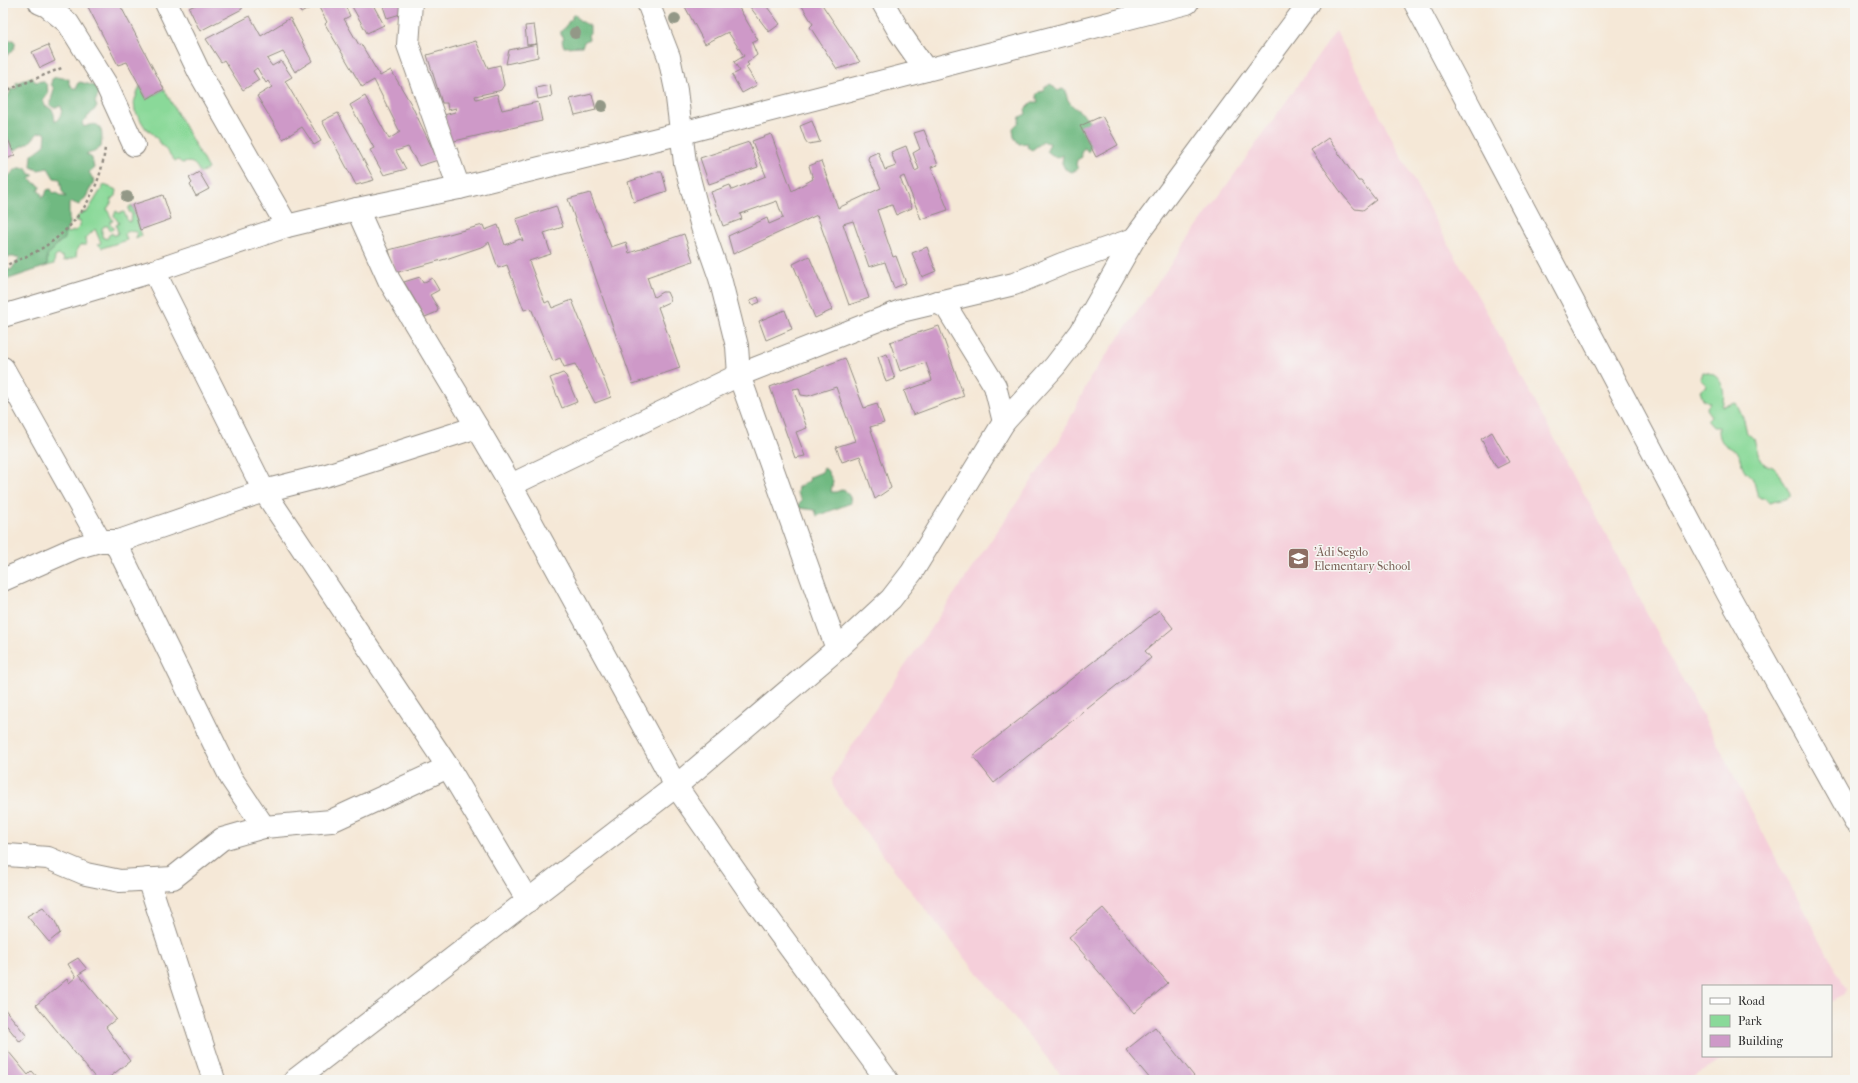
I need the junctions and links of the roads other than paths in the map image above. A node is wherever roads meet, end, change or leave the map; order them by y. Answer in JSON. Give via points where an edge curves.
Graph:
{"nodes":[{"id":1,"x":40,"y":3,"type":"edge"},
{"id":2,"x":166,"y":3,"type":"edge"},
{"id":3,"x":411,"y":3,"type":"edge"},
{"id":4,"x":648,"y":3,"type":"edge"},
{"id":5,"x":883,"y":3,"type":"edge"},
{"id":6,"x":1188,"y":3,"type":"edge"},
{"id":7,"x":1309,"y":3,"type":"edge"},
{"id":8,"x":1415,"y":3,"type":"edge"},
{"id":9,"x":926,"y":70,"type":"junction"},
{"id":10,"x":682,"y":133,"type":"junction"},
{"id":11,"x":134,"y":144,"type":"dead end"},
{"id":12,"x":459,"y":188,"type":"junction"},
{"id":13,"x":357,"y":209,"type":"junction"},
{"id":14,"x":287,"y":226,"type":"junction"},
{"id":15,"x":1134,"y":239,"type":"junction"},
{"id":16,"x":154,"y":271,"type":"junction"},
{"id":17,"x":937,"y":302,"type":"junction"},
{"id":18,"x":3,"y":316,"type":"edge"},
{"id":19,"x":3,"y":368,"type":"edge"},
{"id":20,"x":739,"y":375,"type":"junction"},
{"id":21,"x":1004,"y":422,"type":"junction"},
{"id":22,"x":477,"y":427,"type":"junction"},
{"id":23,"x":511,"y":485,"type":"junction"},
{"id":24,"x":264,"y":491,"type":"junction"},
{"id":25,"x":108,"y":541,"type":"junction"},
{"id":26,"x":3,"y":580,"type":"edge"},
{"id":27,"x":837,"y":649,"type":"junction"},
{"id":28,"x":448,"y":767,"type":"junction"},
{"id":29,"x":676,"y":786,"type":"junction"},
{"id":30,"x":1855,"y":822,"type":"edge"},
{"id":31,"x":264,"y":827,"type":"junction"},
{"id":32,"x":4,"y":856,"type":"edge"},
{"id":33,"x":148,"y":880,"type":"junction"},
{"id":34,"x":528,"y":901,"type":"junction"},
{"id":35,"x":308,"y":1076,"type":"edge"},
{"id":36,"x":214,"y":1080,"type":"edge"},
{"id":37,"x":887,"y":1080,"type":"edge"}],
"edges":[{"from":1,"to":11,"type":"street","via":[[68,23],[106,84]]},
{"from":2,"to":14,"type":"street","via":[[199,72]]},
{"from":3,"to":12,"type":"street","via":[[408,45]]},
{"from":4,"to":10,"type":"street","via":[[669,57]]},
{"from":5,"to":9,"type":"street"},
{"from":6,"to":9,"type":"street"},
{"from":7,"to":15,"type":"street"},
{"from":8,"to":30,"type":"street","via":[[1728,594]]},
{"from":9,"to":10,"type":"street"},
{"from":10,"to":12,"type":"street"},
{"from":10,"to":20,"type":"street","via":[[685,163],[702,227],[720,278],[737,346]]},
{"from":12,"to":13,"type":"street"},
{"from":13,"to":14,"type":"street"},
{"from":13,"to":22,"type":"street","via":[[389,280]]},
{"from":14,"to":16,"type":"street"},
{"from":15,"to":17,"type":"street","via":[[1014,284]]},
{"from":15,"to":21,"type":"street","via":[[1081,332],[1055,366]]},
{"from":16,"to":18,"type":"street"},
{"from":16,"to":24,"type":"street"},
{"from":17,"to":20,"type":"street","via":[[901,311]]},
{"from":17,"to":21,"type":"street","via":[[947,308],[996,386]]},
{"from":19,"to":25,"type":"street"},
{"from":20,"to":23,"type":"street"},
{"from":20,"to":27,"type":"street"},
{"from":21,"to":27,"type":"street","via":[[912,572],[891,599]]},
{"from":22,"to":23,"type":"street"},
{"from":22,"to":24,"type":"street","via":[[327,475]]},
{"from":23,"to":29,"type":"street"},
{"from":24,"to":25,"type":"street"},
{"from":24,"to":28,"type":"street"},
{"from":25,"to":26,"type":"street","via":[[75,548]]},
{"from":25,"to":31,"type":"street","via":[[231,778]]},
{"from":27,"to":29,"type":"street"},
{"from":28,"to":31,"type":"street","via":[[332,821]]},
{"from":28,"to":34,"type":"street"},
{"from":29,"to":34,"type":"street"},
{"from":29,"to":37,"type":"street","via":[[760,907]]},
{"from":31,"to":33,"type":"street","via":[[222,839],[173,878]]},
{"from":32,"to":33,"type":"street","via":[[48,858],[86,874],[120,881]]},
{"from":33,"to":36,"type":"street"},
{"from":34,"to":35,"type":"street"}]}
